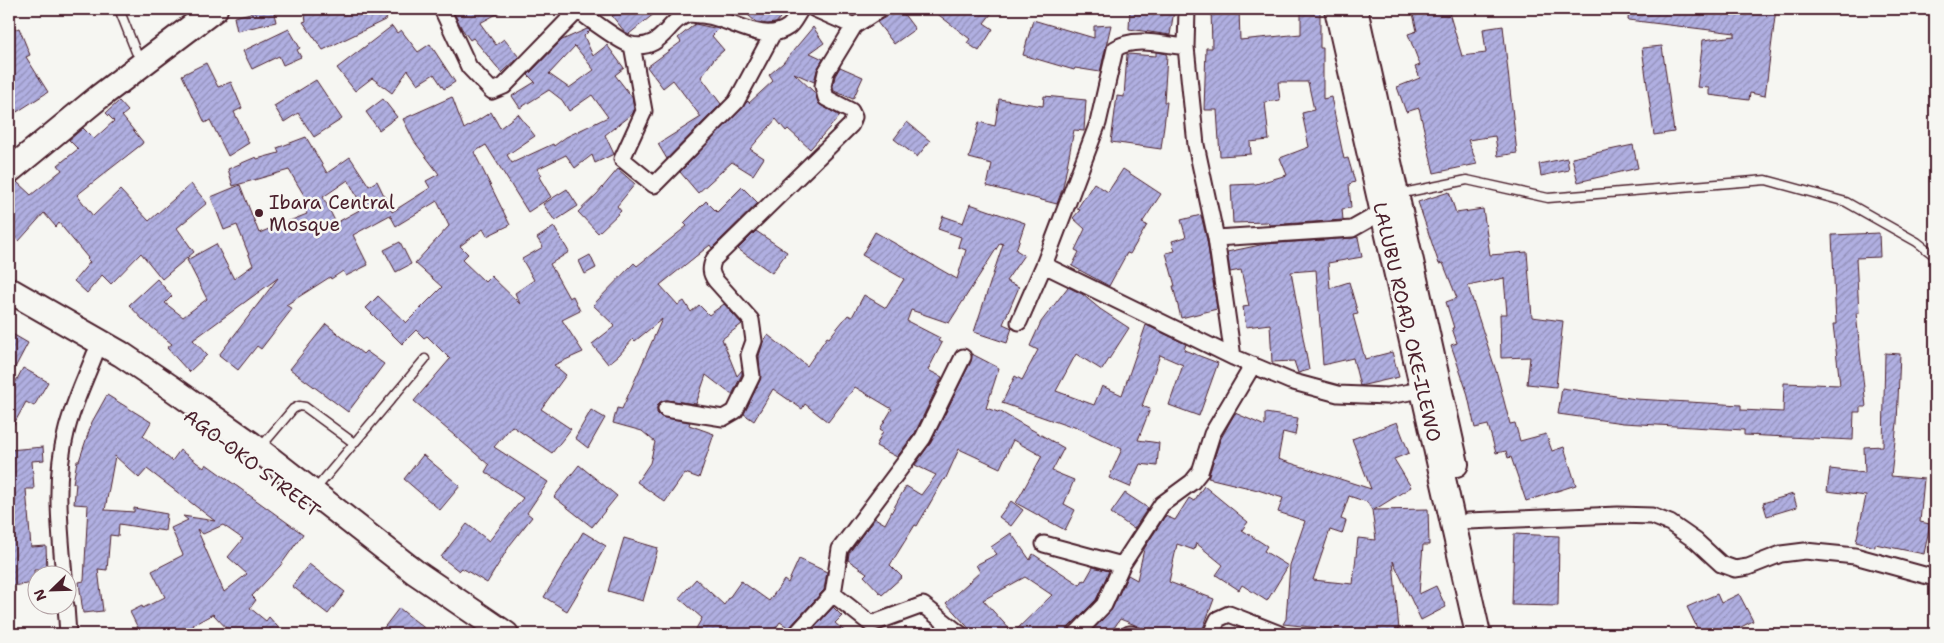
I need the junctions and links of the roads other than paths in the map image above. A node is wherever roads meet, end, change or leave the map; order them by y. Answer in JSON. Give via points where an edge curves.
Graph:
{"nodes":[{"id":1,"x":119,"y":9,"type":"edge"},
{"id":2,"x":192,"y":9,"type":"edge"},
{"id":3,"x":215,"y":9,"type":"edge"},
{"id":4,"x":442,"y":9,"type":"edge"},
{"id":5,"x":578,"y":9,"type":"edge"},
{"id":6,"x":801,"y":9,"type":"edge"},
{"id":7,"x":815,"y":9,"type":"edge"},
{"id":8,"x":880,"y":9,"type":"edge"},
{"id":9,"x":1187,"y":9,"type":"edge"},
{"id":10,"x":1337,"y":9,"type":"edge"},
{"id":11,"x":1355,"y":9,"type":"edge"},
{"id":12,"x":854,"y":26,"type":"junction"},
{"id":13,"x":772,"y":35,"type":"junction"},
{"id":14,"x":632,"y":45,"type":"junction"},
{"id":15,"x":1186,"y":47,"type":"junction"},
{"id":16,"x":136,"y":52,"type":"junction"},
{"id":17,"x":9,"y":152,"type":"edge"},
{"id":18,"x":9,"y":171,"type":"edge"},
{"id":19,"x":1389,"y":203,"type":"junction"},
{"id":20,"x":1216,"y":238,"type":"junction"},
{"id":21,"x":1935,"y":256,"type":"edge"},
{"id":22,"x":1044,"y":266,"type":"junction"},
{"id":23,"x":9,"y":290,"type":"edge"},
{"id":24,"x":9,"y":307,"type":"edge"},
{"id":25,"x":1019,"y":322,"type":"dead end"},
{"id":26,"x":95,"y":354,"type":"junction"},
{"id":27,"x":963,"y":357,"type":"dead end"},
{"id":28,"x":1234,"y":357,"type":"junction"},
{"id":29,"x":425,"y":359,"type":"dead end"},
{"id":30,"x":1253,"y":365,"type":"junction"},
{"id":31,"x":1422,"y":390,"type":"junction"},
{"id":32,"x":666,"y":409,"type":"dead end"},
{"id":33,"x":354,"y":443,"type":"junction"},
{"id":34,"x":258,"y":450,"type":"junction"},
{"id":35,"x":313,"y":493,"type":"junction"},
{"id":36,"x":1468,"y":521,"type":"junction"},
{"id":37,"x":1044,"y":544,"type":"dead end"},
{"id":38,"x":1122,"y":565,"type":"junction"},
{"id":39,"x":63,"y":566,"type":"edge"},
{"id":40,"x":1935,"y":578,"type":"edge"},
{"id":41,"x":833,"y":594,"type":"junction"},
{"id":42,"x":67,"y":616,"type":"edge"},
{"id":43,"x":68,"y":634,"type":"edge"},
{"id":44,"x":485,"y":634,"type":"edge"},
{"id":45,"x":506,"y":634,"type":"edge"},
{"id":46,"x":796,"y":634,"type":"edge"},
{"id":47,"x":960,"y":634,"type":"edge"},
{"id":48,"x":1076,"y":634,"type":"edge"},
{"id":49,"x":1211,"y":634,"type":"edge"},
{"id":50,"x":1280,"y":634,"type":"edge"},
{"id":51,"x":1478,"y":634,"type":"edge"},
{"id":52,"x":1493,"y":634,"type":"edge"}],
"edges":[{"from":1,"to":16,"type":"lane"},
{"from":2,"to":16,"type":"main road"},
{"from":3,"to":18,"type":"main road","via":[[99,97]]},
{"from":4,"to":5,"type":"street","via":[[468,67],[492,91],[504,86]]},
{"from":5,"to":14,"type":"street"},
{"from":6,"to":13,"type":"street","via":[[789,27]]},
{"from":7,"to":12,"type":"street"},
{"from":8,"to":12,"type":"street"},
{"from":9,"to":15,"type":"street"},
{"from":10,"to":19,"type":"main road","name":"LALUBU ROAD, OKE-ILEWO"},
{"from":11,"to":19,"type":"main road","name":"LALUBU ROAD, OKE-ILEWO"},
{"from":12,"to":32,"type":"street","via":[[826,72],[823,86],[826,98],[851,111],[854,116],[850,126],[714,259],[710,267],[716,281],[751,320],[754,342],[749,355],[752,376],[734,411],[723,418]]},
{"from":13,"to":14,"type":"street","via":[[713,16],[689,14],[659,39],[645,46]]},
{"from":13,"to":14,"type":"street","via":[[736,102],[654,185],[622,159],[644,111]]},
{"from":15,"to":20,"type":"street","via":[[1196,146]]},
{"from":15,"to":22,"type":"street","via":[[1140,42],[1122,44],[1115,49],[1098,123]]},
{"from":16,"to":17,"type":"main road"},
{"from":19,"to":20,"type":"street","via":[[1352,228]]},
{"from":19,"to":21,"type":"lane","via":[[1467,180],[1548,198],[1766,180],[1846,202],[1917,242]]},
{"from":19,"to":31,"type":"main road","name":"LALUBU ROAD, OKE-ILEWO"},
{"from":19,"to":36,"type":"main road","name":"LALUBU ROAD, OKE-ILEWO"},
{"from":20,"to":28,"type":"street"},
{"from":22,"to":25,"type":"street"},
{"from":22,"to":28,"type":"street"},
{"from":23,"to":34,"type":"main road","via":[[121,354]]},
{"from":24,"to":26,"type":"main road","name":"AGO-OKO STREET"},
{"from":26,"to":39,"type":"street","via":[[66,433],[60,467]]},
{"from":26,"to":44,"type":"main road","name":"AGO-OKO STREET","via":[[137,378],[269,472],[341,531]]},
{"from":27,"to":41,"type":"street","via":[[923,438],[840,549]]},
{"from":28,"to":30,"type":"street"},
{"from":29,"to":33,"type":"lane"},
{"from":30,"to":31,"type":"street","via":[[1290,381],[1338,394],[1387,396]]},
{"from":30,"to":38,"type":"street","via":[[1212,434],[1200,472],[1162,504]]},
{"from":31,"to":51,"type":"main road","name":"LALUBU ROAD, OKE-ILEWO"},
{"from":33,"to":34,"type":"lane","via":[[306,407],[300,406],[293,409]]},
{"from":33,"to":35,"type":"lane"},
{"from":34,"to":35,"type":"main road"},
{"from":35,"to":45,"type":"main road","via":[[415,572]]},
{"from":36,"to":40,"type":"street","via":[[1618,514],[1652,516],[1670,523],[1721,564],[1735,569],[1781,554],[1806,551],[1855,556]]},
{"from":36,"to":52,"type":"main road","name":"LALUBU ROAD, OKE-ILEWO"},
{"from":37,"to":38,"type":"street"},
{"from":38,"to":48,"type":"street","via":[[1104,605]]},
{"from":41,"to":46,"type":"street"},
{"from":41,"to":47,"type":"street","via":[[871,624],[922,605]]},
{"from":42,"to":43,"type":"street"},
{"from":49,"to":50,"type":"street","via":[[1218,618],[1229,614]]}]}
